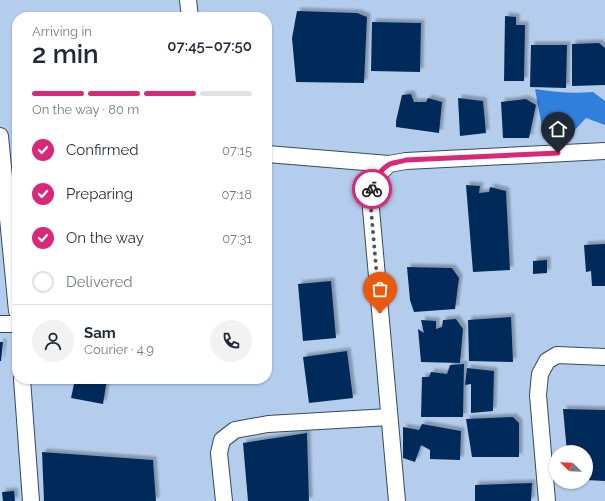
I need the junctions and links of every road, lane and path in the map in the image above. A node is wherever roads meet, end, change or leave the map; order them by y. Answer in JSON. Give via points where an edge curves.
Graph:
{"nodes":[{"id":1,"x":188,"y":0,"type":"edge"},
{"id":2,"x":189,"y":12,"type":"edge"},
{"id":3,"x":0,"y":136,"type":"edge"},
{"id":4,"x":605,"y":151,"type":"edge"},
{"id":5,"x":272,"y":154,"type":"edge"},
{"id":6,"x":389,"y":164,"type":"junction"},
{"id":7,"x":12,"y":259,"type":"edge"},
{"id":8,"x":0,"y":324,"type":"edge"},
{"id":9,"x":12,"y":324,"type":"edge"},
{"id":10,"x":605,"y":356,"type":"edge"},
{"id":11,"x":22,"y":384,"type":"edge"},
{"id":12,"x":389,"y":417,"type":"junction"},
{"id":13,"x":30,"y":501,"type":"edge"},
{"id":14,"x":224,"y":501,"type":"edge"},
{"id":15,"x":396,"y":501,"type":"edge"},
{"id":16,"x":547,"y":501,"type":"edge"}],
"edges":[{"from":1,"to":2,"type":"street"},
{"from":3,"to":7,"type":"street"},
{"from":4,"to":6,"type":"street","via":[[406,160]]},
{"from":5,"to":6,"type":"street"},
{"from":6,"to":12,"type":"street","via":[[372,184],[371,209]]},
{"from":8,"to":9,"type":"street"},
{"from":10,"to":16,"type":"street","via":[[557,355],[547,361],[540,374],[538,395]]},
{"from":11,"to":13,"type":"street"},
{"from":12,"to":14,"type":"street","via":[[268,424],[235,430],[222,440],[220,453]]},
{"from":12,"to":15,"type":"street"}]}
